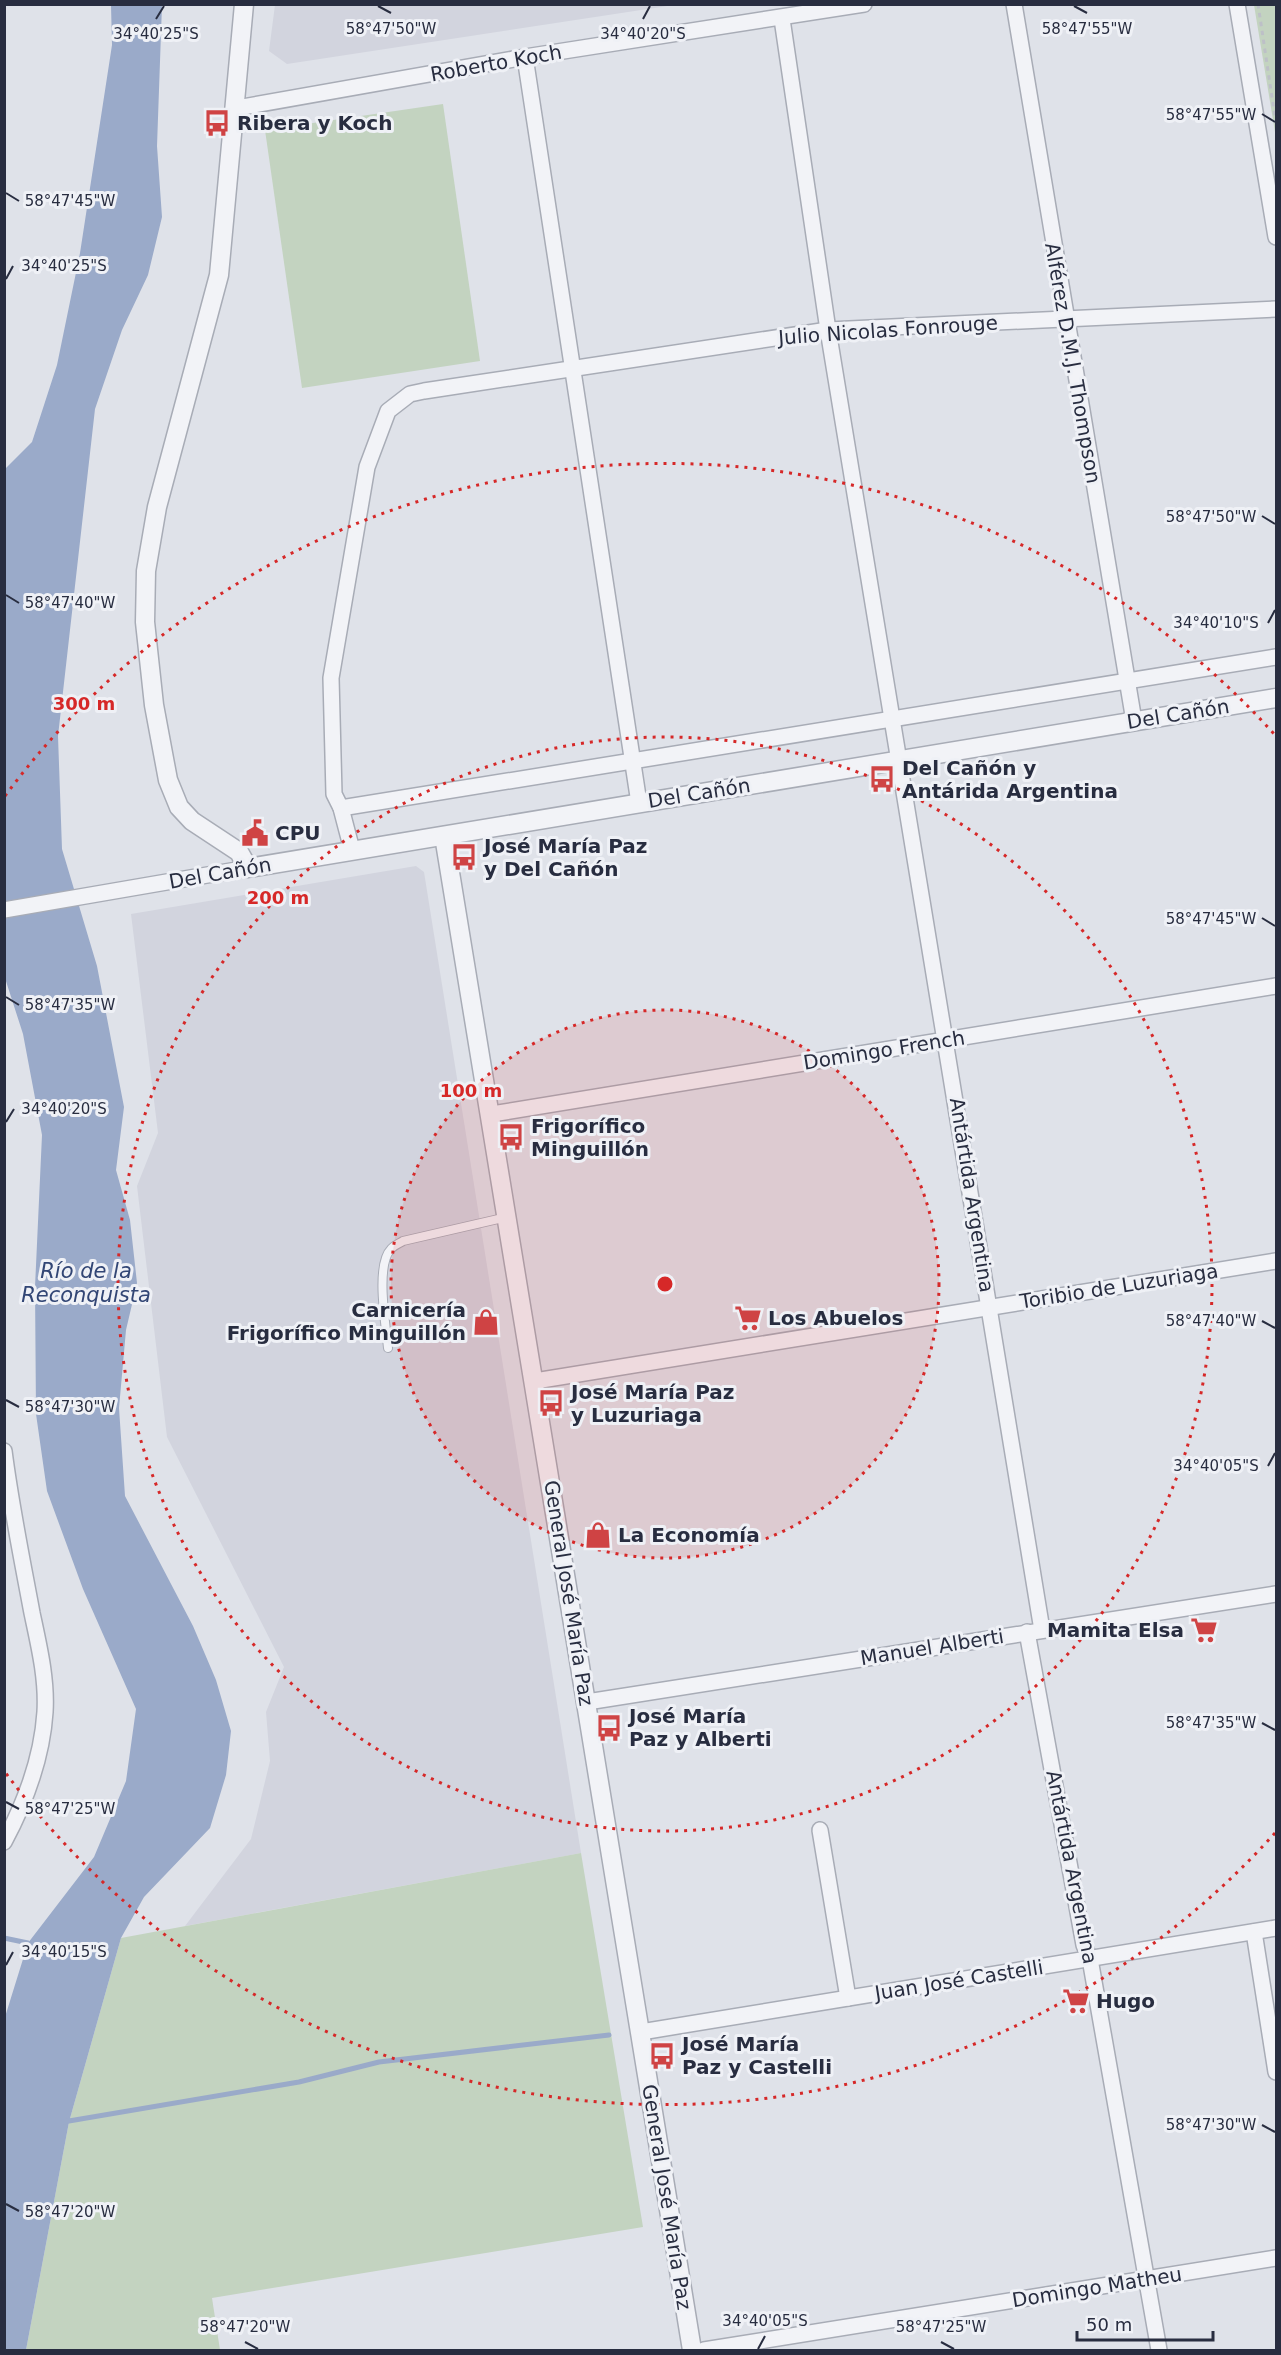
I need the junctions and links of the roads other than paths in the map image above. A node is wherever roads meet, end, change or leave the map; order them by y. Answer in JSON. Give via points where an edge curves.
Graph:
{"nodes":[{"id":1,"x":244,"y":4,"type":"edge"},
{"id":2,"x":864,"y":4,"type":"edge"},
{"id":3,"x":1014,"y":4,"type":"edge"},
{"id":4,"x":1237,"y":4,"type":"edge"},
{"id":5,"x":782,"y":19,"type":"junction"},
{"id":6,"x":525,"y":57,"type":"junction"},
{"id":7,"x":237,"y":108,"type":"junction"},
{"id":8,"x":1276,"y":237,"type":"edge"},
{"id":9,"x":1276,"y":309,"type":"edge"},
{"id":10,"x":1065,"y":318,"type":"junction"},
{"id":11,"x":828,"y":330,"type":"junction"},
{"id":12,"x":572,"y":367,"type":"junction"},
{"id":13,"x":1276,"y":657,"type":"edge"},
{"id":14,"x":1127,"y":680,"type":"junction"},
{"id":15,"x":1276,"y":698,"type":"edge"},
{"id":16,"x":894,"y":718,"type":"junction"},
{"id":17,"x":1134,"y":721,"type":"junction"},
{"id":18,"x":633,"y":760,"type":"junction"},
{"id":19,"x":901,"y":760,"type":"junction"},
{"id":20,"x":639,"y":803,"type":"junction"},
{"id":21,"x":340,"y":808,"type":"junction"},
{"id":22,"x":444,"y":836,"type":"junction"},
{"id":23,"x":352,"y":850,"type":"junction"},
{"id":24,"x":248,"y":868,"type":"junction"},
{"id":25,"x":4,"y":910,"type":"edge"},
{"id":26,"x":1276,"y":986,"type":"edge"},
{"id":27,"x":946,"y":1040,"type":"junction"},
{"id":28,"x":492,"y":1114,"type":"junction"},
{"id":29,"x":508,"y":1216,"type":"junction"},
{"id":30,"x":1276,"y":1261,"type":"edge"},
{"id":31,"x":990,"y":1307,"type":"junction"},
{"id":32,"x":388,"y":1348,"type":"dead end"},
{"id":33,"x":535,"y":1382,"type":"junction"},
{"id":34,"x":4,"y":1451,"type":"edge"},
{"id":35,"x":1276,"y":1594,"type":"edge"},
{"id":36,"x":1035,"y":1631,"type":"junction"},
{"id":37,"x":587,"y":1702,"type":"junction"},
{"id":38,"x":820,"y":1830,"type":"dead end"},
{"id":39,"x":4,"y":1842,"type":"edge"},
{"id":40,"x":1276,"y":1928,"type":"edge"},
{"id":41,"x":1254,"y":1932,"type":"junction"},
{"id":42,"x":1090,"y":1959,"type":"junction"},
{"id":43,"x":848,"y":1998,"type":"junction"},
{"id":44,"x":641,"y":2032,"type":"junction"},
{"id":45,"x":1276,"y":2072,"type":"edge"},
{"id":46,"x":1276,"y":2258,"type":"edge"},
{"id":47,"x":1148,"y":2279,"type":"junction"},
{"id":48,"x":692,"y":2350,"type":"edge"},
{"id":49,"x":704,"y":2350,"type":"edge"},
{"id":50,"x":1159,"y":2350,"type":"edge"}],
"edges":[{"from":1,"to":7,"type":"street"},
{"from":2,"to":5,"type":"street","name":"Roberto Koch"},
{"from":3,"to":10,"type":"street","name":"Alférez D.M.J. Thompson"},
{"from":4,"to":8,"type":"street"},
{"from":5,"to":6,"type":"street","name":"Roberto Koch"},
{"from":5,"to":11,"type":"street","name":"Antártida Argentina"},
{"from":6,"to":7,"type":"street","name":"Roberto Koch"},
{"from":6,"to":12,"type":"street"},
{"from":7,"to":24,"type":"street","via":[[232,125],[219,275],[158,507],[146,571],[145,622],[153,705],[168,780],[179,807],[192,821],[239,852]]},
{"from":9,"to":10,"type":"street","name":"Julio Nicolas Fonrouge"},
{"from":10,"to":11,"type":"street","name":"Julio Nicolas Fonrouge"},
{"from":10,"to":14,"type":"street","name":"Alférez D.M.J. Thompson"},
{"from":11,"to":12,"type":"street","name":"Julio Nicolas Fonrouge"},
{"from":11,"to":16,"type":"street","name":"Antártida Argentina"},
{"from":12,"to":18,"type":"street"},
{"from":12,"to":21,"type":"street","name":"Julio Nicolas Fonrouge","via":[[424,391],[398,401],[387,411],[367,467],[331,678],[333,794]]},
{"from":13,"to":14,"type":"street","name":"Del Cañón"},
{"from":14,"to":16,"type":"street","name":"Del Cañón"},
{"from":14,"to":17,"type":"street","name":"Alférez D.M.J. Thompson"},
{"from":15,"to":17,"type":"street","name":"Del Cañón"},
{"from":16,"to":18,"type":"street","name":"Del Cañón"},
{"from":16,"to":19,"type":"street","name":"Antártida Argentina"},
{"from":17,"to":19,"type":"street","name":"Del Cañón"},
{"from":18,"to":20,"type":"street"},
{"from":18,"to":21,"type":"street","name":"Del Cañón"},
{"from":19,"to":20,"type":"street","name":"Del Cañón"},
{"from":19,"to":27,"type":"street","name":"Antártida Argentina"},
{"from":20,"to":22,"type":"street","name":"Del Cañón"},
{"from":21,"to":23,"type":"street"},
{"from":22,"to":23,"type":"street","name":"Del Cañón"},
{"from":22,"to":28,"type":"street","name":"General José María Paz"},
{"from":23,"to":24,"type":"street","name":"Del Cañón"},
{"from":24,"to":25,"type":"street","name":"Del Cañón"},
{"from":26,"to":27,"type":"street","name":"Domingo French"},
{"from":27,"to":28,"type":"street","name":"Domingo French"},
{"from":27,"to":31,"type":"street","name":"Antártida Argentina"},
{"from":28,"to":29,"type":"street","name":"General José María Paz"},
{"from":29,"to":32,"type":"lane","via":[[403,1241],[390,1249],[384,1265],[383,1299]]},
{"from":29,"to":33,"type":"street","name":"General José María Paz"},
{"from":30,"to":31,"type":"street","name":"Toribio de Luzuriaga"},
{"from":31,"to":33,"type":"street","name":"Toribio de Luzuriaga"},
{"from":31,"to":36,"type":"street","name":"Antártida Argentina"},
{"from":33,"to":37,"type":"street","name":"General José María Paz"},
{"from":34,"to":39,"type":"street","via":[[13,1520],[44,1678],[45,1713],[28,1794]]},
{"from":35,"to":36,"type":"street","name":"Manuel Alberti"},
{"from":36,"to":37,"type":"street","name":"Manuel Alberti"},
{"from":36,"to":42,"type":"street","name":"Antártida Argentina","via":[[1084,1945]]},
{"from":37,"to":44,"type":"street","name":"General José María Paz"},
{"from":38,"to":43,"type":"street"},
{"from":40,"to":41,"type":"street","name":"Juan José Castelli"},
{"from":41,"to":42,"type":"street","name":"Juan José Castelli"},
{"from":41,"to":45,"type":"street"},
{"from":42,"to":43,"type":"street","name":"Juan José Castelli"},
{"from":42,"to":47,"type":"street","name":"Antártida Argentina"},
{"from":43,"to":44,"type":"street","name":"Juan José Castelli"},
{"from":44,"to":48,"type":"street","name":"General José María Paz"},
{"from":46,"to":47,"type":"street","name":"Domingo Matheu"},
{"from":47,"to":49,"type":"street","name":"Domingo Matheu"},
{"from":47,"to":50,"type":"street","name":"Antártida Argentina"}]}
